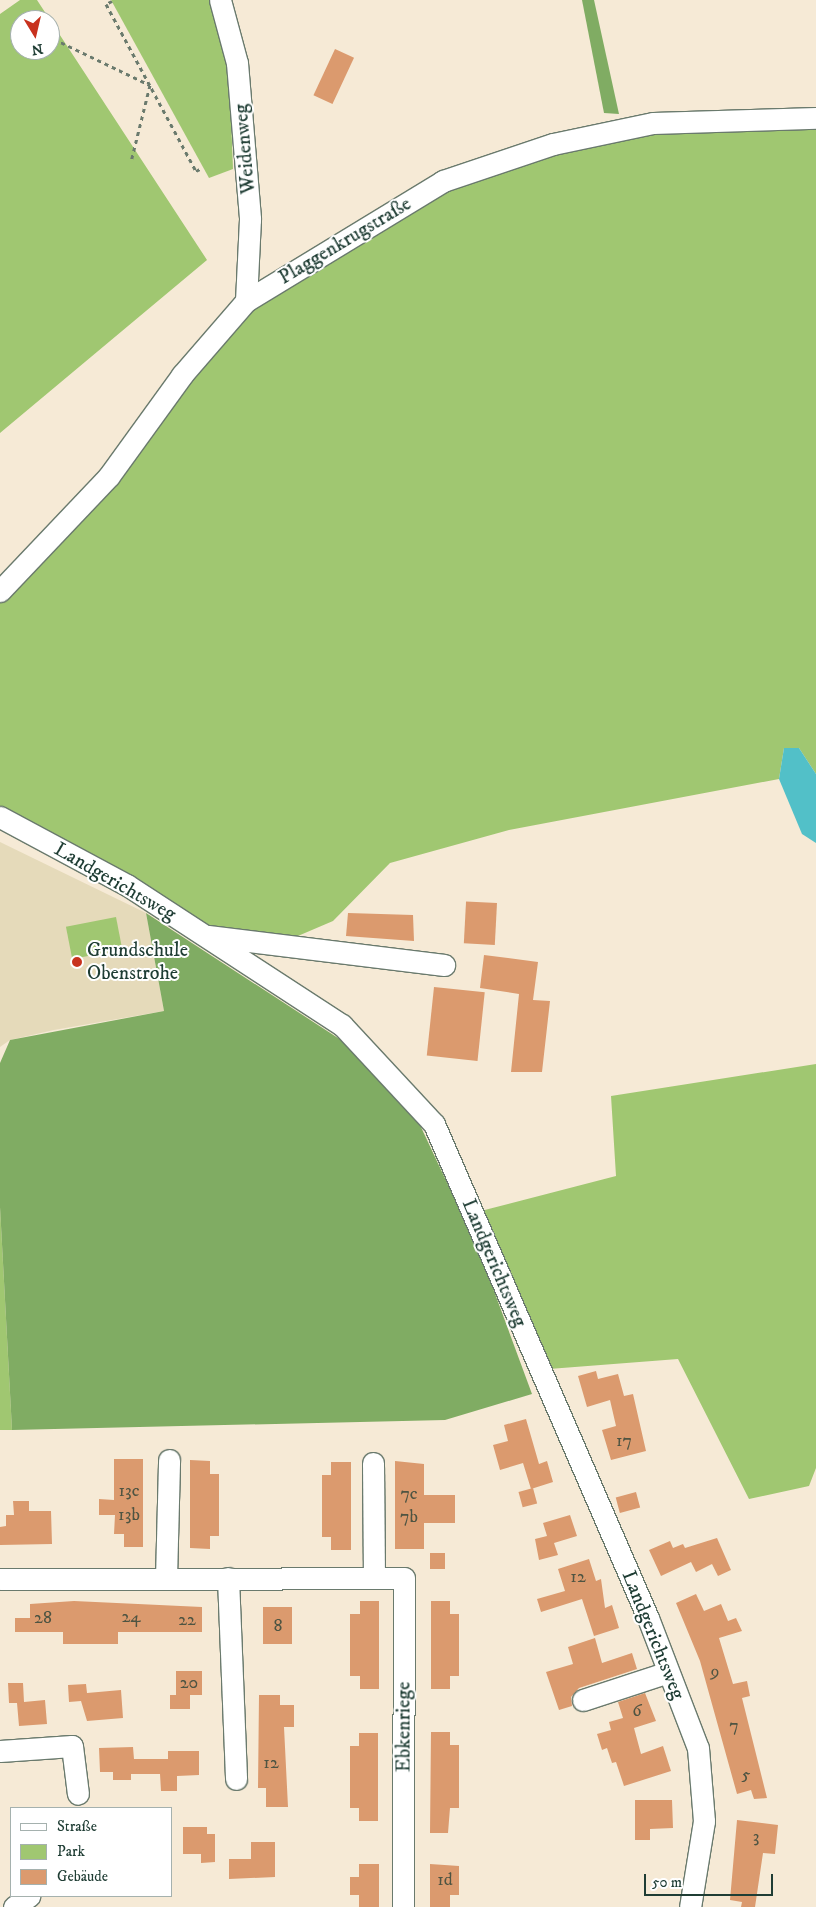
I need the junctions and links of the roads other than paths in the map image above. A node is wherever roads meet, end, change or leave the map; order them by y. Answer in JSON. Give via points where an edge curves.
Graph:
{"nodes":[{"id":1,"x":220,"y":0,"type":"edge"},
{"id":2,"x":816,"y":118,"type":"edge"},
{"id":3,"x":246,"y":301,"type":"junction"},
{"id":4,"x":0,"y":591,"type":"edge"},
{"id":5,"x":0,"y":817,"type":"edge"},
{"id":6,"x":205,"y":936,"type":"junction"},
{"id":7,"x":444,"y":965,"type":"dead end"},
{"id":8,"x":168,"y":1460,"type":"dead end"},
{"id":9,"x":373,"y":1464,"type":"dead end"},
{"id":10,"x":166,"y":1578,"type":"junction"},
{"id":11,"x":228,"y":1578,"type":"junction"},
{"id":12,"x":374,"y":1578,"type":"junction"},
{"id":13,"x":0,"y":1579,"type":"edge"},
{"id":14,"x":668,"y":1672,"type":"junction"},
{"id":15,"x":583,"y":1700,"type":"dead end"},
{"id":16,"x":0,"y":1751,"type":"edge"},
{"id":17,"x":236,"y":1779,"type":"dead end"},
{"id":18,"x":78,"y":1794,"type":"dead end"},
{"id":19,"x":28,"y":1897,"type":"edge"},
{"id":20,"x":14,"y":1907,"type":"edge"},
{"id":21,"x":403,"y":1907,"type":"edge"},
{"id":22,"x":690,"y":1907,"type":"edge"}],
"edges":[{"from":1,"to":3,"type":"street","name":"Weidenweg","via":[[238,63],[250,219]]},
{"from":2,"to":3,"type":"street","name":"Plaggenkrugstraße","via":[[653,123],[553,144],[443,181]]},
{"from":3,"to":4,"type":"street","name":"Plaggenkrugstraße","via":[[182,374],[109,476]]},
{"from":5,"to":6,"type":"street","name":"Landgerichtsweg","via":[[127,884]]},
{"from":6,"to":7,"type":"street"},
{"from":6,"to":14,"type":"street","name":"Landgerichtsweg","via":[[342,1025],[434,1124]]},
{"from":8,"to":10,"type":"street"},
{"from":9,"to":12,"type":"street"},
{"from":10,"to":11,"type":"street","name":"Ebkenriege"},
{"from":10,"to":13,"type":"street","name":"Ebkenriege"},
{"from":11,"to":12,"type":"street","name":"Ebkenriege"},
{"from":11,"to":17,"type":"street"},
{"from":12,"to":21,"type":"street","name":"Ebkenriege","via":[[404,1578]]},
{"from":14,"to":15,"type":"street"},
{"from":14,"to":22,"type":"street","name":"Landgerichtsweg","via":[[698,1748],[704,1820]]},
{"from":16,"to":18,"type":"street","via":[[72,1746]]},
{"from":19,"to":20,"type":"street"}]}
